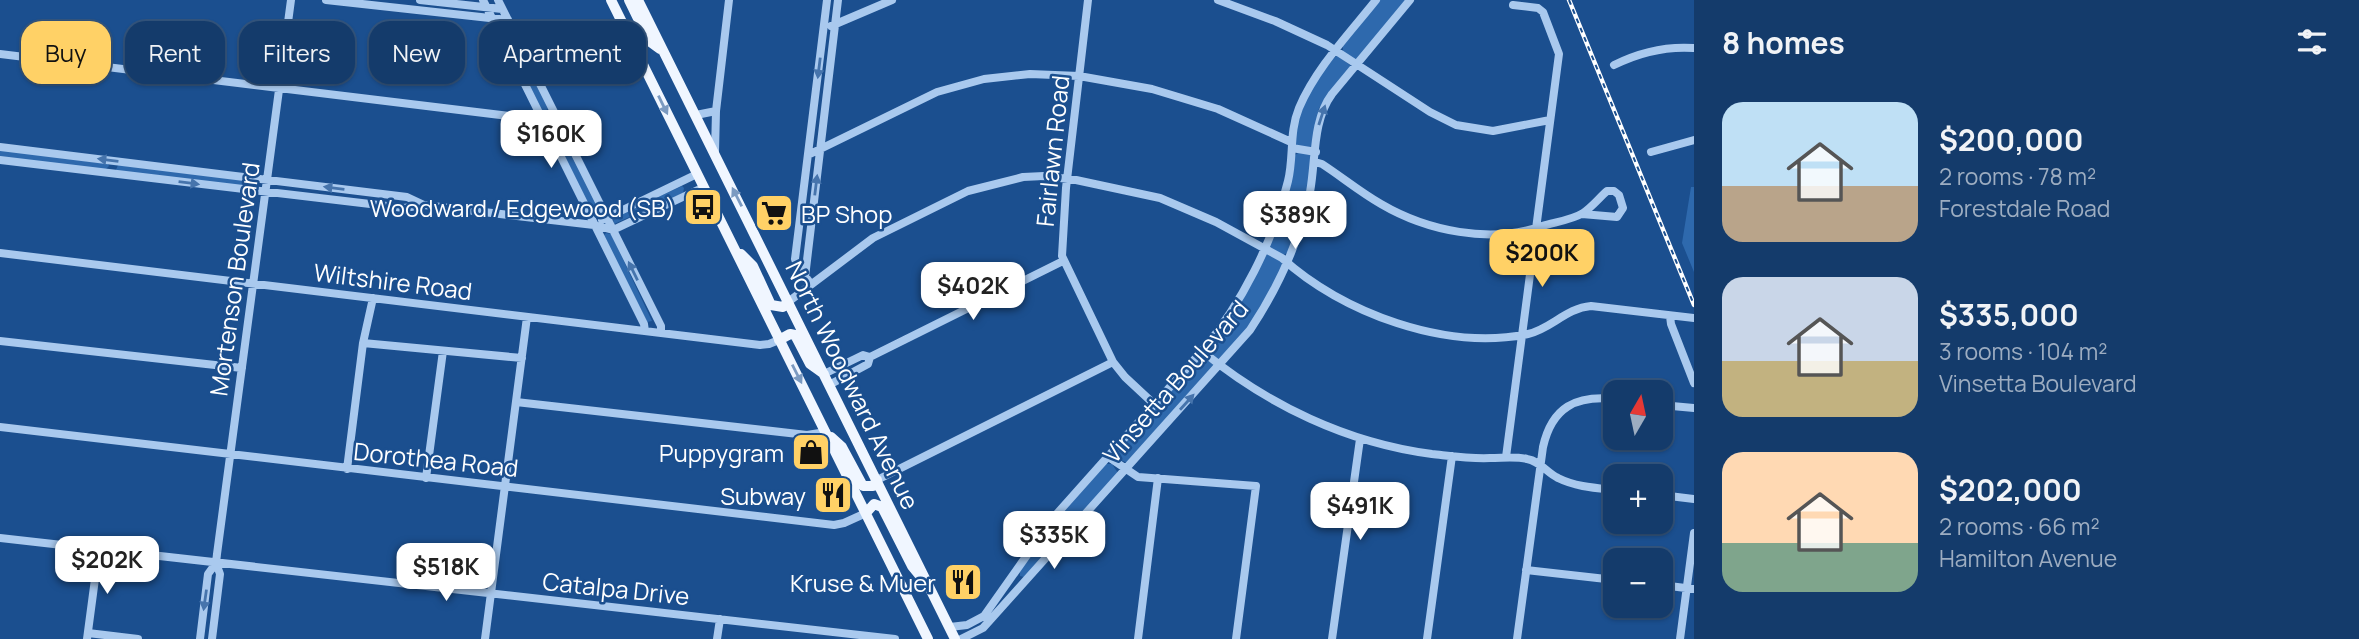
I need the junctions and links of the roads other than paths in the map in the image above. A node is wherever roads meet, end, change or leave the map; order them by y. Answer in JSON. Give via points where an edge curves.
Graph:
{"nodes":[{"id":1,"x":291,"y":0,"type":"edge"},
{"id":2,"x":326,"y":0,"type":"edge"},
{"id":3,"x":420,"y":0,"type":"edge"},
{"id":4,"x":629,"y":0,"type":"edge"},
{"id":5,"x":638,"y":0,"type":"edge"},
{"id":6,"x":729,"y":0,"type":"edge"},
{"id":7,"x":827,"y":0,"type":"edge"},
{"id":8,"x":838,"y":0,"type":"edge"},
{"id":9,"x":892,"y":0,"type":"edge"},
{"id":10,"x":1088,"y":0,"type":"edge"},
{"id":11,"x":1218,"y":0,"type":"edge"},
{"id":12,"x":1376,"y":0,"type":"edge"},
{"id":13,"x":1409,"y":0,"type":"edge"},
{"id":14,"x":614,"y":2,"type":"edge"},
{"id":15,"x":485,"y":4,"type":"edge"},
{"id":16,"x":500,"y":4,"type":"edge"},
{"id":17,"x":1513,"y":5,"type":"dead end"},
{"id":18,"x":492,"y":20,"type":"junction"},
{"id":19,"x":508,"y":20,"type":"junction"},
{"id":20,"x":835,"y":26,"type":"junction"},
{"id":21,"x":824,"y":28,"type":"junction"},
{"id":22,"x":1694,"y":48,"type":"edge"},
{"id":23,"x":1336,"y":50,"type":"junction"},
{"id":24,"x":663,"y":51,"type":"junction"},
{"id":25,"x":0,"y":54,"type":"edge"},
{"id":26,"x":1356,"y":64,"type":"junction"},
{"id":27,"x":1614,"y":65,"type":"dead end"},
{"id":28,"x":1079,"y":76,"type":"junction"},
{"id":29,"x":279,"y":88,"type":"junction"},
{"id":30,"x":716,"y":111,"type":"junction"},
{"id":31,"x":555,"y":114,"type":"junction"},
{"id":32,"x":695,"y":115,"type":"junction"},
{"id":33,"x":542,"y":120,"type":"junction"},
{"id":34,"x":1550,"y":120,"type":"junction"},
{"id":35,"x":1694,"y":140,"type":"edge"},
{"id":36,"x":1292,"y":145,"type":"junction"},
{"id":37,"x":0,"y":147,"type":"edge"},
{"id":38,"x":820,"y":151,"type":"junction"},
{"id":39,"x":715,"y":152,"type":"junction"},
{"id":40,"x":1316,"y":152,"type":"junction"},
{"id":41,"x":1651,"y":152,"type":"dead end"},
{"id":42,"x":808,"y":155,"type":"junction"},
{"id":43,"x":0,"y":160,"type":"edge"},
{"id":44,"x":1315,"y":162,"type":"junction"},
{"id":45,"x":697,"y":174,"type":"junction"},
{"id":46,"x":1068,"y":179,"type":"junction"},
{"id":47,"x":267,"y":180,"type":"junction"},
{"id":48,"x":704,"y":187,"type":"junction"},
{"id":49,"x":265,"y":192,"type":"junction"},
{"id":50,"x":425,"y":205,"type":"junction"},
{"id":51,"x":1582,"y":214,"type":"junction"},
{"id":52,"x":607,"y":218,"type":"junction"},
{"id":53,"x":594,"y":225,"type":"junction"},
{"id":54,"x":1535,"y":229,"type":"junction"},
{"id":55,"x":613,"y":230,"type":"junction"},
{"id":56,"x":733,"y":246,"type":"junction"},
{"id":57,"x":1263,"y":249,"type":"junction"},
{"id":58,"x":0,"y":253,"type":"edge"},
{"id":59,"x":1063,"y":261,"type":"junction"},
{"id":60,"x":1287,"y":262,"type":"junction"},
{"id":61,"x":808,"y":280,"type":"junction"},
{"id":62,"x":253,"y":284,"type":"junction"},
{"id":63,"x":373,"y":298,"type":"junction"},
{"id":64,"x":788,"y":302,"type":"junction"},
{"id":65,"x":1670,"y":316,"type":"junction"},
{"id":66,"x":527,"y":317,"type":"junction"},
{"id":67,"x":1694,"y":318,"type":"edge"},
{"id":68,"x":645,"y":331,"type":"junction"},
{"id":69,"x":661,"y":333,"type":"junction"},
{"id":70,"x":1521,"y":335,"type":"junction"},
{"id":71,"x":779,"y":340,"type":"junction"},
{"id":72,"x":0,"y":341,"type":"edge"},
{"id":73,"x":363,"y":343,"type":"junction"},
{"id":74,"x":443,"y":351,"type":"junction"},
{"id":75,"x":1202,"y":351,"type":"junction"},
{"id":76,"x":870,"y":357,"type":"junction"},
{"id":77,"x":522,"y":358,"type":"junction"},
{"id":78,"x":1114,"y":362,"type":"junction"},
{"id":79,"x":1219,"y":365,"type":"junction"},
{"id":80,"x":242,"y":369,"type":"junction"},
{"id":81,"x":824,"y":374,"type":"junction"},
{"id":82,"x":1694,"y":383,"type":"edge"},
{"id":83,"x":830,"y":385,"type":"junction"},
{"id":84,"x":1603,"y":399,"type":"edge"},
{"id":85,"x":516,"y":402,"type":"junction"},
{"id":86,"x":1154,"y":404,"type":"junction"},
{"id":87,"x":1673,"y":406,"type":"edge"},
{"id":88,"x":1694,"y":408,"type":"edge"},
{"id":89,"x":0,"y":427,"type":"edge"},
{"id":90,"x":826,"y":432,"type":"junction"},
{"id":91,"x":1360,"y":439,"type":"junction"},
{"id":92,"x":230,"y":453,"type":"junction"},
{"id":93,"x":1107,"y":456,"type":"junction"},
{"id":94,"x":1452,"y":456,"type":"junction"},
{"id":95,"x":1506,"y":457,"type":"junction"},
{"id":96,"x":1541,"y":466,"type":"junction"},
{"id":97,"x":347,"y":469,"type":"junction"},
{"id":98,"x":1125,"y":471,"type":"junction"},
{"id":99,"x":426,"y":478,"type":"junction"},
{"id":100,"x":1158,"y":478,"type":"junction"},
{"id":101,"x":877,"y":480,"type":"junction"},
{"id":102,"x":505,"y":486,"type":"junction"},
{"id":103,"x":1603,"y":488,"type":"edge"},
{"id":104,"x":1673,"y":496,"type":"edge"},
{"id":105,"x":1694,"y":499,"type":"edge"},
{"id":106,"x":866,"y":513,"type":"junction"},
{"id":107,"x":1694,"y":533,"type":"edge"},
{"id":108,"x":0,"y":538,"type":"edge"},
{"id":109,"x":99,"y":549,"type":"junction"},
{"id":110,"x":216,"y":563,"type":"junction"},
{"id":111,"x":1526,"y":570,"type":"junction"},
{"id":112,"x":1012,"y":576,"type":"junction"},
{"id":113,"x":1603,"y":579,"type":"edge"},
{"id":114,"x":1023,"y":584,"type":"junction"},
{"id":115,"x":930,"y":588,"type":"junction"},
{"id":116,"x":1690,"y":588,"type":"edge"},
{"id":117,"x":491,"y":594,"type":"junction"},
{"id":118,"x":720,"y":620,"type":"junction"},
{"id":119,"x":950,"y":627,"type":"junction"},
{"id":120,"x":88,"y":636,"type":"edge"},
{"id":121,"x":138,"y":639,"type":"edge"},
{"id":122,"x":200,"y":639,"type":"edge"},
{"id":123,"x":212,"y":639,"type":"edge"},
{"id":124,"x":485,"y":639,"type":"edge"},
{"id":125,"x":717,"y":639,"type":"edge"},
{"id":126,"x":895,"y":639,"type":"edge"},
{"id":127,"x":928,"y":639,"type":"edge"},
{"id":128,"x":955,"y":639,"type":"edge"},
{"id":129,"x":961,"y":639,"type":"edge"},
{"id":130,"x":1138,"y":639,"type":"edge"},
{"id":131,"x":1236,"y":639,"type":"edge"},
{"id":132,"x":1332,"y":639,"type":"edge"},
{"id":133,"x":1427,"y":639,"type":"edge"},
{"id":134,"x":1517,"y":639,"type":"edge"},
{"id":135,"x":1680,"y":639,"type":"edge"}],
"edges":[{"from":1,"to":29,"type":"street","name":"Mortenson Boulevard"},
{"from":2,"to":18,"type":"street"},
{"from":3,"to":15,"type":"street"},
{"from":4,"to":24,"type":"main road","via":[[649,41]]},
{"from":5,"to":24,"type":"main road","name":"North Woodward Avenue"},
{"from":6,"to":30,"type":"street"},
{"from":7,"to":21,"type":"street"},
{"from":8,"to":20,"type":"street"},
{"from":9,"to":20,"type":"street"},
{"from":10,"to":28,"type":"street","name":"Fairlawn Road"},
{"from":11,"to":23,"type":"street"},
{"from":12,"to":23,"type":"street","name":"Vinsetta Boulevard"},
{"from":13,"to":26,"type":"street","name":"Vinsetta Boulevard"},
{"from":14,"to":45,"type":"main road","one_way":true},
{"from":15,"to":16,"type":"street"},
{"from":15,"to":18,"type":"street"},
{"from":16,"to":19,"type":"street"},
{"from":17,"to":34,"type":"street","via":[[1541,9],[1559,51]]},
{"from":18,"to":19,"type":"street"},
{"from":18,"to":33,"type":"street"},
{"from":19,"to":31,"type":"street"},
{"from":20,"to":21,"type":"street"},
{"from":20,"to":38,"type":"street"},
{"from":21,"to":42,"type":"street","one_way":true},
{"from":22,"to":27,"type":"street","via":[[1647,52]]},
{"from":23,"to":26,"type":"street"},
{"from":23,"to":36,"type":"street","name":"Vinsetta Boulevard","via":[[1303,100]]},
{"from":24,"to":32,"type":"main road","name":"North Woodward Avenue"},
{"from":25,"to":29,"type":"street"},
{"from":26,"to":34,"type":"street","via":[[1456,125],[1493,131]]},
{"from":40,"to":26,"type":"street","name":"Vinsetta Boulevard","one_way":true,"via":[[1322,110]]},
{"from":28,"to":36,"type":"street","via":[[1187,99],[1243,119]]},
{"from":28,"to":38,"type":"street","via":[[1015,75],[962,85],[916,101]]},
{"from":28,"to":46,"type":"street","name":"Fairlawn Road"},
{"from":29,"to":33,"type":"street"},
{"from":29,"to":47,"type":"street","name":"Mortenson Boulevard"},
{"from":30,"to":32,"type":"street"},
{"from":30,"to":39,"type":"street"},
{"from":31,"to":33,"type":"street"},
{"from":31,"to":52,"type":"street"},
{"from":32,"to":39,"type":"main road","name":"North Woodward Avenue"},
{"from":33,"to":53,"type":"street"},
{"from":34,"to":54,"type":"street"},
{"from":35,"to":41,"type":"street"},
{"from":36,"to":40,"type":"street"},
{"from":36,"to":57,"type":"street","name":"Vinsetta Boulevard","via":[[1283,200]]},
{"from":47,"to":37,"type":"street","one_way":true},
{"from":38,"to":42,"type":"street"},
{"from":61,"to":38,"type":"street","one_way":true},
{"from":64,"to":39,"type":"main road","name":"North Woodward Avenue","one_way":true},
{"from":40,"to":44,"type":"street","name":"Vinsetta Boulevard"},
{"from":42,"to":61,"type":"street","via":[[795,258]]},
{"from":43,"to":49,"type":"street","one_way":true},
{"from":44,"to":54,"type":"street","via":[[1413,220],[1480,233]]},
{"from":44,"to":60,"type":"street","name":"Vinsetta Boulevard"},
{"from":45,"to":48,"type":"main road"},
{"from":45,"to":52,"type":"street"},
{"from":46,"to":57,"type":"street","via":[[1160,198]]},
{"from":46,"to":59,"type":"street","name":"Fairlawn Road"},
{"from":46,"to":61,"type":"street","via":[[1023,177],[968,191],[873,238]]},
{"from":47,"to":49,"type":"street","name":"Mortenson Boulevard"},
{"from":50,"to":47,"type":"street","one_way":true,"via":[[407,197]]},
{"from":48,"to":55,"type":"street"},
{"from":48,"to":56,"type":"main road"},
{"from":49,"to":50,"type":"street","via":[[404,208]]},
{"from":49,"to":62,"type":"street","name":"Mortenson Boulevard"},
{"from":50,"to":53,"type":"street"},
{"from":51,"to":51,"type":"street","via":[[1618,217],[1623,208],[1619,195],[1607,191]]},
{"from":51,"to":54,"type":"street"},
{"from":52,"to":53,"type":"street"},
{"from":52,"to":55,"type":"street"},
{"from":53,"to":55,"type":"street"},
{"from":53,"to":68,"type":"street"},
{"from":54,"to":70,"type":"street"},
{"from":69,"to":55,"type":"street","one_way":true},
{"from":56,"to":64,"type":"main road","via":[[753,266],[771,305],[783,307]]},
{"from":56,"to":71,"type":"main road"},
{"from":57,"to":60,"type":"street"},
{"from":57,"to":75,"type":"street","name":"Vinsetta Boulevard","via":[[1240,298]]},
{"from":58,"to":62,"type":"street","name":"Wiltshire Road"},
{"from":59,"to":76,"type":"street"},
{"from":59,"to":78,"type":"street","name":"Fairlawn Road"},
{"from":60,"to":70,"type":"street","via":[[1340,299],[1398,323],[1469,336]]},
{"from":60,"to":79,"type":"street","name":"Vinsetta Boulevard","via":[[1264,310]]},
{"from":61,"to":64,"type":"street"},
{"from":62,"to":63,"type":"street","name":"Wiltshire Road"},
{"from":62,"to":80,"type":"street","name":"Mortenson Boulevard"},
{"from":63,"to":66,"type":"street","name":"Wiltshire Road"},
{"from":63,"to":73,"type":"street"},
{"from":64,"to":81,"type":"main road","name":"North Woodward Avenue"},
{"from":65,"to":67,"type":"street"},
{"from":65,"to":70,"type":"street","via":[[1584,307]]},
{"from":65,"to":82,"type":"street"},
{"from":66,"to":68,"type":"street","name":"Wiltshire Road"},
{"from":66,"to":77,"type":"street"},
{"from":68,"to":69,"type":"street","name":"Wiltshire Road"},
{"from":69,"to":71,"type":"street","name":"Wiltshire Road","via":[[760,345]]},
{"from":70,"to":95,"type":"street"},
{"from":71,"to":81,"type":"main road","via":[[795,335],[810,364]]},
{"from":71,"to":90,"type":"main road","one_way":true},
{"from":72,"to":80,"type":"street"},
{"from":73,"to":74,"type":"street"},
{"from":73,"to":97,"type":"street"},
{"from":74,"to":77,"type":"street"},
{"from":74,"to":99,"type":"street"},
{"from":75,"to":79,"type":"street"},
{"from":75,"to":86,"type":"street","name":"Vinsetta Boulevard"},
{"from":76,"to":81,"type":"street","via":[[863,355]]},
{"from":76,"to":83,"type":"street","via":[[867,364]]},
{"from":77,"to":85,"type":"street"},
{"from":78,"to":86,"type":"street","name":"Fairlawn Road"},
{"from":78,"to":101,"type":"street"},
{"from":79,"to":91,"type":"street","via":[[1284,406]]},
{"from":98,"to":79,"type":"street","name":"Vinsetta Boulevard","one_way":true},
{"from":80,"to":92,"type":"street","name":"Mortenson Boulevard"},
{"from":81,"to":83,"type":"main road","name":"North Woodward Avenue"},
{"from":83,"to":101,"type":"main road","name":"North Woodward Avenue"},
{"from":84,"to":96,"type":"street","via":[[1585,398],[1560,412],[1548,427]]},
{"from":85,"to":90,"type":"street","via":[[807,435]]},
{"from":85,"to":102,"type":"street"},
{"from":86,"to":93,"type":"street","name":"Vinsetta Boulevard"},
{"from":87,"to":88,"type":"street"},
{"from":89,"to":92,"type":"street","name":"Dorothea Road"},
{"from":90,"to":101,"type":"main road","via":[[842,447],[863,486],[873,486]]},
{"from":90,"to":106,"type":"main road"},
{"from":91,"to":94,"type":"street"},
{"from":91,"to":132,"type":"street"},
{"from":92,"to":97,"type":"street","name":"Dorothea Road"},
{"from":92,"to":110,"type":"street","name":"Mortenson Boulevard"},
{"from":93,"to":98,"type":"street"},
{"from":93,"to":112,"type":"street","name":"Vinsetta Boulevard","via":[[1054,517]]},
{"from":94,"to":95,"type":"street"},
{"from":94,"to":133,"type":"street"},
{"from":95,"to":96,"type":"street","via":[[1530,459]]},
{"from":96,"to":103,"type":"street","via":[[1567,482]]},
{"from":96,"to":111,"type":"street"},
{"from":97,"to":99,"type":"street","name":"Dorothea Road"},
{"from":98,"to":100,"type":"street","via":[[1135,477]]},
{"from":98,"to":114,"type":"street","name":"Vinsetta Boulevard"},
{"from":99,"to":102,"type":"street","name":"Dorothea Road"},
{"from":100,"to":130,"type":"street"},
{"from":100,"to":131,"type":"street","via":[[1256,486]]},
{"from":101,"to":115,"type":"main road","name":"North Woodward Avenue"},
{"from":102,"to":106,"type":"street","name":"Dorothea Road","via":[[834,525]]},
{"from":102,"to":117,"type":"street"},
{"from":104,"to":105,"type":"street"},
{"from":106,"to":115,"type":"main road","via":[[874,504],[882,507],[912,566]]},
{"from":106,"to":127,"type":"main road"},
{"from":107,"to":116,"type":"street"},
{"from":108,"to":109,"type":"street","name":"Catalpa Drive"},
{"from":109,"to":110,"type":"street","name":"Catalpa Drive"},
{"from":109,"to":120,"type":"street"},
{"from":110,"to":117,"type":"street","name":"Catalpa Drive"},
{"from":110,"to":122,"type":"street","name":"Mortenson Boulevard","one_way":true,"via":[[208,574]]},
{"from":110,"to":123,"type":"street","name":"Mortenson Boulevard","via":[[220,574]]},
{"from":111,"to":113,"type":"street"},
{"from":111,"to":134,"type":"street"},
{"from":112,"to":114,"type":"street"},
{"from":112,"to":119,"type":"street","name":"Vinsetta Boulevard","via":[[984,616]]},
{"from":114,"to":129,"type":"street","name":"Vinsetta Boulevard","via":[[983,628]]},
{"from":115,"to":119,"type":"main road","name":"North Woodward Avenue"},
{"from":116,"to":135,"type":"street"},
{"from":117,"to":118,"type":"street","name":"Catalpa Drive"},
{"from":117,"to":124,"type":"street"},
{"from":118,"to":125,"type":"street"},
{"from":118,"to":126,"type":"street","name":"Catalpa Drive"},
{"from":119,"to":128,"type":"main road","name":"North Woodward Avenue"},
{"from":120,"to":121,"type":"street"}]}
